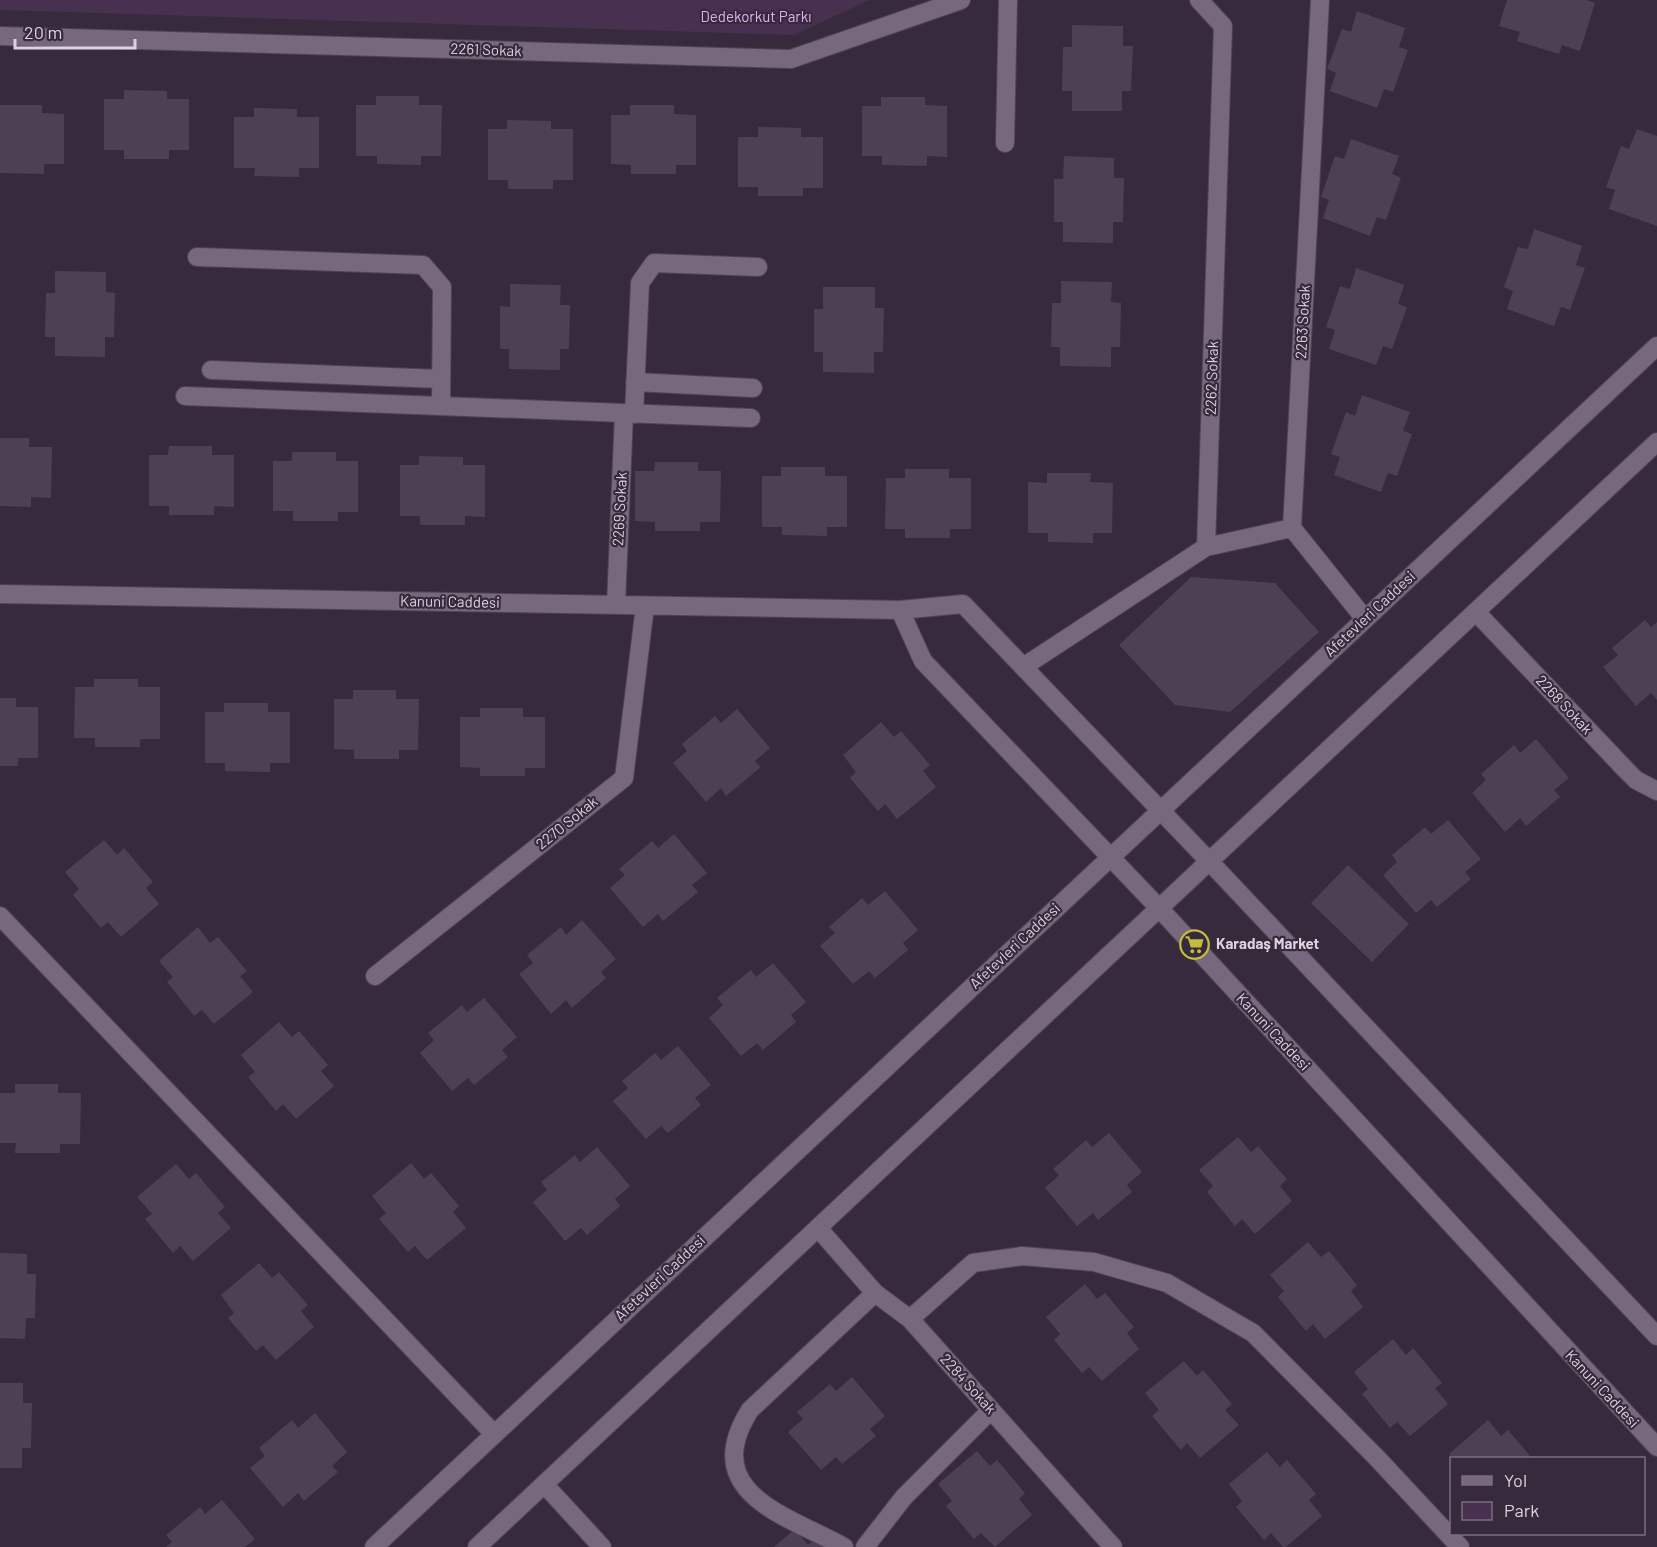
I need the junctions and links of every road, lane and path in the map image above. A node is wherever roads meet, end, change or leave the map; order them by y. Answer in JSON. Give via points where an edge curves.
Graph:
{"nodes":[{"id":1,"x":961,"y":0,"type":"edge"},
{"id":2,"x":1008,"y":0,"type":"edge"},
{"id":3,"x":1199,"y":0,"type":"edge"},
{"id":4,"x":1320,"y":0,"type":"edge"},
{"id":5,"x":0,"y":36,"type":"edge"},
{"id":6,"x":1005,"y":143,"type":"dead end"},
{"id":7,"x":196,"y":257,"type":"dead end"},
{"id":8,"x":758,"y":267,"type":"dead end"},
{"id":9,"x":1657,"y":346,"type":"edge"},
{"id":10,"x":212,"y":370,"type":"dead end"},
{"id":11,"x":441,"y":379,"type":"junction"},
{"id":12,"x":635,"y":382,"type":"junction"},
{"id":13,"x":753,"y":388,"type":"dead end"},
{"id":14,"x":185,"y":396,"type":"dead end"},
{"id":15,"x":441,"y":406,"type":"junction"},
{"id":16,"x":629,"y":413,"type":"junction"},
{"id":17,"x":751,"y":418,"type":"dead end"},
{"id":18,"x":1657,"y":442,"type":"edge"},
{"id":19,"x":1292,"y":528,"type":"junction"},
{"id":20,"x":1206,"y":547,"type":"junction"},
{"id":21,"x":0,"y":594,"type":"edge"},
{"id":22,"x":615,"y":605,"type":"junction"},
{"id":23,"x":645,"y":606,"type":"junction"},
{"id":24,"x":900,"y":610,"type":"junction"},
{"id":25,"x":1476,"y":612,"type":"junction"},
{"id":26,"x":1365,"y":619,"type":"junction"},
{"id":27,"x":1023,"y":668,"type":"junction"},
{"id":28,"x":1657,"y":791,"type":"edge"},
{"id":29,"x":1159,"y":812,"type":"junction"},
{"id":30,"x":1111,"y":857,"type":"junction"},
{"id":31,"x":1209,"y":861,"type":"junction"},
{"id":32,"x":1159,"y":908,"type":"junction"},
{"id":33,"x":0,"y":915,"type":"edge"},
{"id":34,"x":375,"y":976,"type":"dead end"},
{"id":35,"x":818,"y":1228,"type":"junction"},
{"id":36,"x":874,"y":1293,"type":"junction"},
{"id":37,"x":910,"y":1319,"type":"junction"},
{"id":38,"x":1657,"y":1336,"type":"edge"},
{"id":39,"x":991,"y":1410,"type":"junction"},
{"id":40,"x":494,"y":1434,"type":"junction"},
{"id":41,"x":1657,"y":1447,"type":"edge"},
{"id":42,"x":544,"y":1484,"type":"junction"},
{"id":43,"x":374,"y":1547,"type":"edge"},
{"id":44,"x":477,"y":1547,"type":"edge"},
{"id":45,"x":602,"y":1547,"type":"edge"},
{"id":46,"x":844,"y":1547,"type":"edge"},
{"id":47,"x":864,"y":1547,"type":"edge"},
{"id":48,"x":1113,"y":1547,"type":"edge"},
{"id":49,"x":1460,"y":1547,"type":"edge"}],
"edges":[{"from":1,"to":5,"type":"street","name":"2261 Sokak","via":[[791,59]]},
{"from":2,"to":6,"type":"street"},
{"from":3,"to":20,"type":"street","name":"2262 Sokak","via":[[1223,26]]},
{"from":4,"to":19,"type":"street","name":"2263 Sokak"},
{"from":7,"to":11,"type":"street","via":[[423,266],[442,287]]},
{"from":8,"to":12,"type":"street","name":"2269 Sokak","via":[[654,263],[639,283]]},
{"from":9,"to":26,"type":"street","name":"Afetevleri Caddesi"},
{"from":10,"to":11,"type":"street"},
{"from":11,"to":15,"type":"street"},
{"from":12,"to":13,"type":"street"},
{"from":12,"to":16,"type":"street","name":"2269 Sokak"},
{"from":14,"to":15,"type":"street"},
{"from":15,"to":16,"type":"street"},
{"from":16,"to":17,"type":"street"},
{"from":16,"to":22,"type":"street","name":"2269 Sokak"},
{"from":18,"to":25,"type":"street"},
{"from":19,"to":20,"type":"street"},
{"from":19,"to":26,"type":"street"},
{"from":20,"to":27,"type":"street"},
{"from":21,"to":22,"type":"street","name":"Kanuni Caddesi"},
{"from":22,"to":23,"type":"street","name":"Kanuni Caddesi"},
{"from":23,"to":24,"type":"street","name":"Kanuni Caddesi"},
{"from":23,"to":34,"type":"street","name":"2270 Sokak","via":[[624,778]]},
{"from":24,"to":27,"type":"street","name":"Kanuni Caddesi","via":[[963,604]]},
{"from":24,"to":30,"type":"street","name":"Kanuni Caddesi","via":[[922,661]]},
{"from":25,"to":28,"type":"street","name":"2268 Sokak","via":[[1626,771]]},
{"from":25,"to":31,"type":"street"},
{"from":26,"to":29,"type":"street","name":"Afetevleri Caddesi"},
{"from":27,"to":29,"type":"street","name":"Kanuni Caddesi"},
{"from":29,"to":30,"type":"street","name":"Afetevleri Caddesi"},
{"from":29,"to":31,"type":"street","name":"Kanuni Caddesi"},
{"from":30,"to":32,"type":"street","name":"Kanuni Caddesi"},
{"from":30,"to":40,"type":"street","name":"Afetevleri Caddesi"},
{"from":31,"to":32,"type":"street"},
{"from":31,"to":38,"type":"street","name":"Kanuni Caddesi"},
{"from":32,"to":35,"type":"street"},
{"from":32,"to":41,"type":"street","name":"Kanuni Caddesi"},
{"from":33,"to":40,"type":"street"},
{"from":35,"to":36,"type":"street","name":"2284 Sokak"},
{"from":35,"to":42,"type":"street"},
{"from":36,"to":37,"type":"street","name":"2284 Sokak"},
{"from":36,"to":46,"type":"street","via":[[750,1410],[735,1450],[736,1466],[748,1494],[784,1518]]},
{"from":37,"to":39,"type":"street","name":"2284 Sokak"},
{"from":37,"to":49,"type":"street","via":[[973,1263],[1012,1257],[1094,1262],[1167,1283],[1253,1333]]},
{"from":39,"to":47,"type":"street","via":[[904,1497]]},
{"from":39,"to":48,"type":"street","name":"2284 Sokak"},
{"from":40,"to":43,"type":"street","name":"Afetevleri Caddesi"},
{"from":42,"to":44,"type":"street"},
{"from":42,"to":45,"type":"street"}]}
